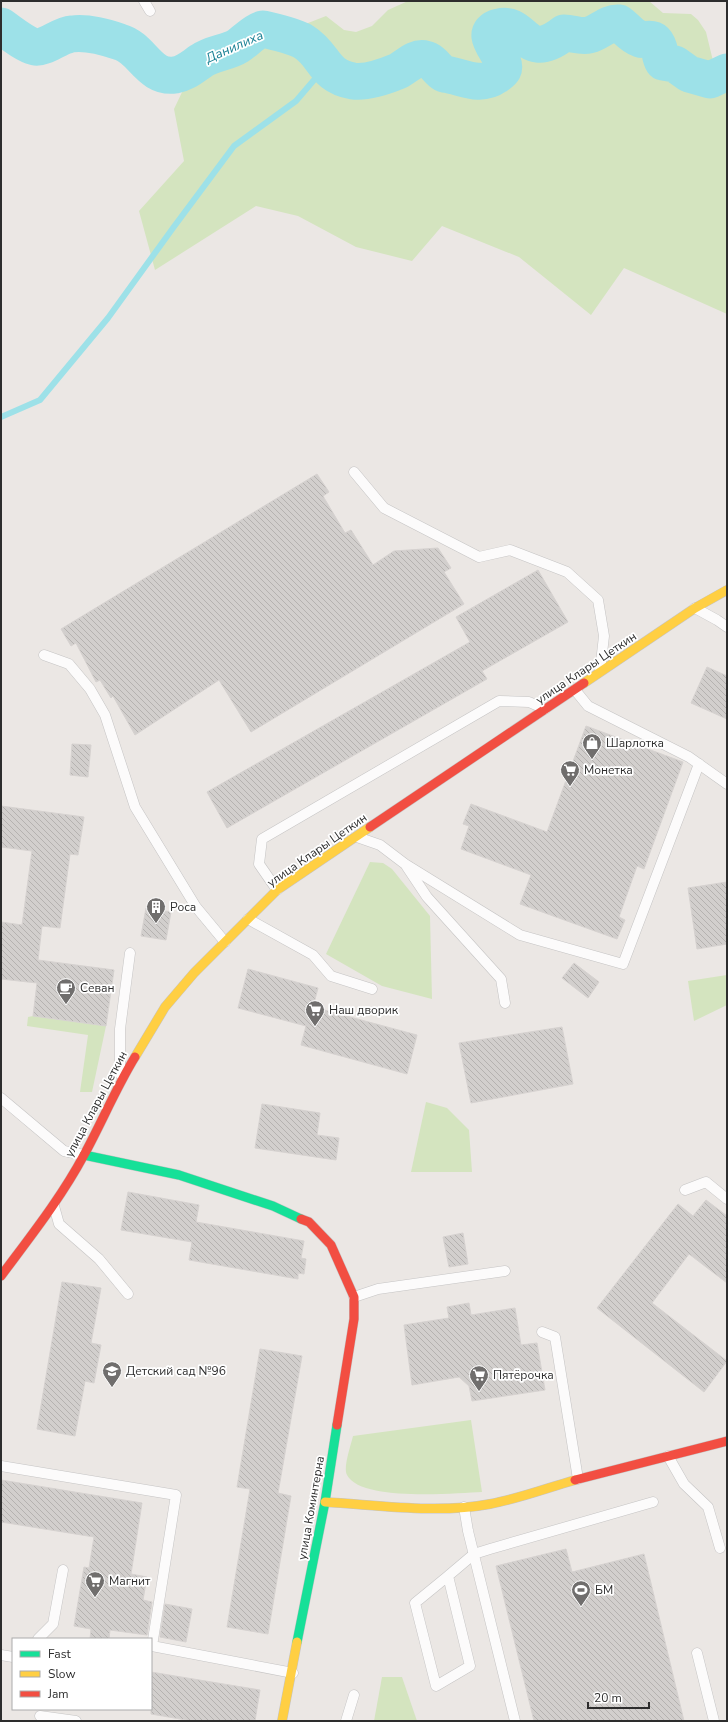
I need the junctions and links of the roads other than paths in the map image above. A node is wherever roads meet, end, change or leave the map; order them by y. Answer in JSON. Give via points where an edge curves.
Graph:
{"nodes":[{"id":1,"x":144,"y":1,"type":"edge"},
{"id":2,"x":150,"y":11,"type":"dead end"},
{"id":3,"x":354,"y":472,"type":"dead end"},
{"id":4,"x":727,"y":590,"type":"edge"},
{"id":5,"x":696,"y":608,"type":"junction"},
{"id":6,"x":727,"y":627,"type":"edge"},
{"id":7,"x":44,"y":655,"type":"dead end"},
{"id":8,"x":600,"y":674,"type":"junction"},
{"id":9,"x":575,"y":690,"type":"junction"},
{"id":10,"x":546,"y":709,"type":"junction"},
{"id":11,"x":699,"y":764,"type":"junction"},
{"id":12,"x":727,"y":784,"type":"edge"},
{"id":13,"x":357,"y":837,"type":"junction"},
{"id":14,"x":405,"y":864,"type":"junction"},
{"id":15,"x":278,"y":890,"type":"junction"},
{"id":16,"x":248,"y":919,"type":"junction"},
{"id":17,"x":225,"y":942,"type":"junction"},
{"id":18,"x":130,"y":953,"type":"dead end"},
{"id":19,"x":372,"y":989,"type":"dead end"},
{"id":20,"x":505,"y":1003,"type":"dead end"},
{"id":21,"x":120,"y":1082,"type":"junction"},
{"id":22,"x":1,"y":1098,"type":"edge"},
{"id":23,"x":84,"y":1156,"type":"junction"},
{"id":24,"x":685,"y":1190,"type":"dead end"},
{"id":25,"x":727,"y":1199,"type":"edge"},
{"id":26,"x":54,"y":1204,"type":"junction"},
{"id":27,"x":505,"y":1271,"type":"dead end"},
{"id":28,"x":1,"y":1276,"type":"edge"},
{"id":29,"x":128,"y":1294,"type":"dead end"},
{"id":30,"x":354,"y":1297,"type":"junction"},
{"id":31,"x":542,"y":1332,"type":"dead end"},
{"id":32,"x":727,"y":1441,"type":"edge"},
{"id":33,"x":668,"y":1456,"type":"junction"},
{"id":34,"x":1,"y":1466,"type":"edge"},
{"id":35,"x":578,"y":1479,"type":"junction"},
{"id":36,"x":326,"y":1502,"type":"junction"},
{"id":37,"x":653,"y":1502,"type":"dead end"},
{"id":38,"x":464,"y":1507,"type":"junction"},
{"id":39,"x":720,"y":1548,"type":"dead end"},
{"id":40,"x":474,"y":1554,"type":"junction"},
{"id":41,"x":63,"y":1570,"type":"dead end"},
{"id":42,"x":448,"y":1576,"type":"junction"},
{"id":43,"x":39,"y":1638,"type":"edge"},
{"id":44,"x":697,"y":1653,"type":"dead end"},
{"id":45,"x":1,"y":1655,"type":"edge"},
{"id":46,"x":12,"y":1657,"type":"edge"},
{"id":47,"x":293,"y":1673,"type":"junction"},
{"id":48,"x":354,"y":1695,"type":"dead end"},
{"id":49,"x":39,"y":1715,"type":"edge"},
{"id":50,"x":76,"y":1721,"type":"edge"},
{"id":51,"x":282,"y":1721,"type":"edge"},
{"id":52,"x":346,"y":1721,"type":"edge"},
{"id":53,"x":515,"y":1721,"type":"edge"},
{"id":54,"x":714,"y":1721,"type":"edge"}],
"edges":[{"from":1,"to":2,"type":"lane"},
{"from":3,"to":8,"type":"lane","via":[[384,508],[479,556],[510,550],[567,572],[598,600],[604,636]]},
{"from":4,"to":5,"type":"street","name":"улица Клары Цеткин"},
{"from":5,"to":6,"type":"lane"},
{"from":5,"to":8,"type":"street","name":"улица Клары Цеткин"},
{"from":7,"to":17,"type":"lane","via":[[69,664],[90,689],[105,715],[135,807],[196,907]]},
{"from":8,"to":9,"type":"street","name":"улица Клары Цеткин"},
{"from":9,"to":10,"type":"street","name":"улица Клары Цеткин"},
{"from":9,"to":11,"type":"lane","via":[[588,706]]},
{"from":10,"to":13,"type":"street","name":"улица Клары Цеткин"},
{"from":10,"to":15,"type":"lane","via":[[529,702],[498,702],[262,839],[259,864]]},
{"from":11,"to":12,"type":"lane"},
{"from":11,"to":14,"type":"lane","via":[[623,964],[520,935]]},
{"from":13,"to":14,"type":"lane","via":[[380,845]]},
{"from":13,"to":15,"type":"street","name":"улица Клары Цеткин"},
{"from":14,"to":20,"type":"lane","via":[[426,897],[500,979]]},
{"from":15,"to":16,"type":"street","name":"улица Клары Цеткин"},
{"from":16,"to":17,"type":"street","name":"улица Клары Цеткин"},
{"from":16,"to":19,"type":"lane","via":[[313,955],[331,976]]},
{"from":17,"to":21,"type":"street","name":"улица Клары Цеткин","via":[[165,1007]]},
{"from":18,"to":21,"type":"lane","via":[[120,1029]]},
{"from":21,"to":23,"type":"street","name":"улица Клары Цеткин"},
{"from":22,"to":23,"type":"lane","via":[[64,1151]]},
{"from":23,"to":26,"type":"street","name":"улица Клары Цеткин"},
{"from":23,"to":30,"type":"street","via":[[179,1175],[274,1206],[309,1222],[331,1245]]},
{"from":24,"to":25,"type":"lane","via":[[706,1182]]},
{"from":26,"to":28,"type":"street","name":"улица Клары Цеткин"},
{"from":26,"to":29,"type":"lane","via":[[59,1224],[99,1259]]},
{"from":27,"to":30,"type":"lane","via":[[378,1289]]},
{"from":30,"to":36,"type":"street","name":"улица Коминтерна","via":[[354,1318]]},
{"from":31,"to":35,"type":"lane","via":[[555,1337]]},
{"from":32,"to":33,"type":"street"},
{"from":33,"to":35,"type":"street"},
{"from":33,"to":39,"type":"lane","via":[[684,1484],[708,1507]]},
{"from":34,"to":47,"type":"lane","via":[[176,1495],[152,1646]]},
{"from":35,"to":38,"type":"street","via":[[490,1504]]},
{"from":36,"to":38,"type":"street","via":[[418,1508]]},
{"from":36,"to":47,"type":"street","name":"улица Коминтерна"},
{"from":37,"to":40,"type":"lane"},
{"from":38,"to":40,"type":"lane"},
{"from":40,"to":42,"type":"lane"},
{"from":40,"to":53,"type":"lane"},
{"from":41,"to":43,"type":"lane","via":[[54,1624]]},
{"from":42,"to":42,"type":"lane","via":[[470,1666],[436,1686],[415,1603]]},
{"from":44,"to":54,"type":"lane"},
{"from":45,"to":46,"type":"lane"},
{"from":47,"to":51,"type":"street","name":"улица Коминтерна"},
{"from":48,"to":52,"type":"lane"},
{"from":49,"to":50,"type":"lane"}]}
